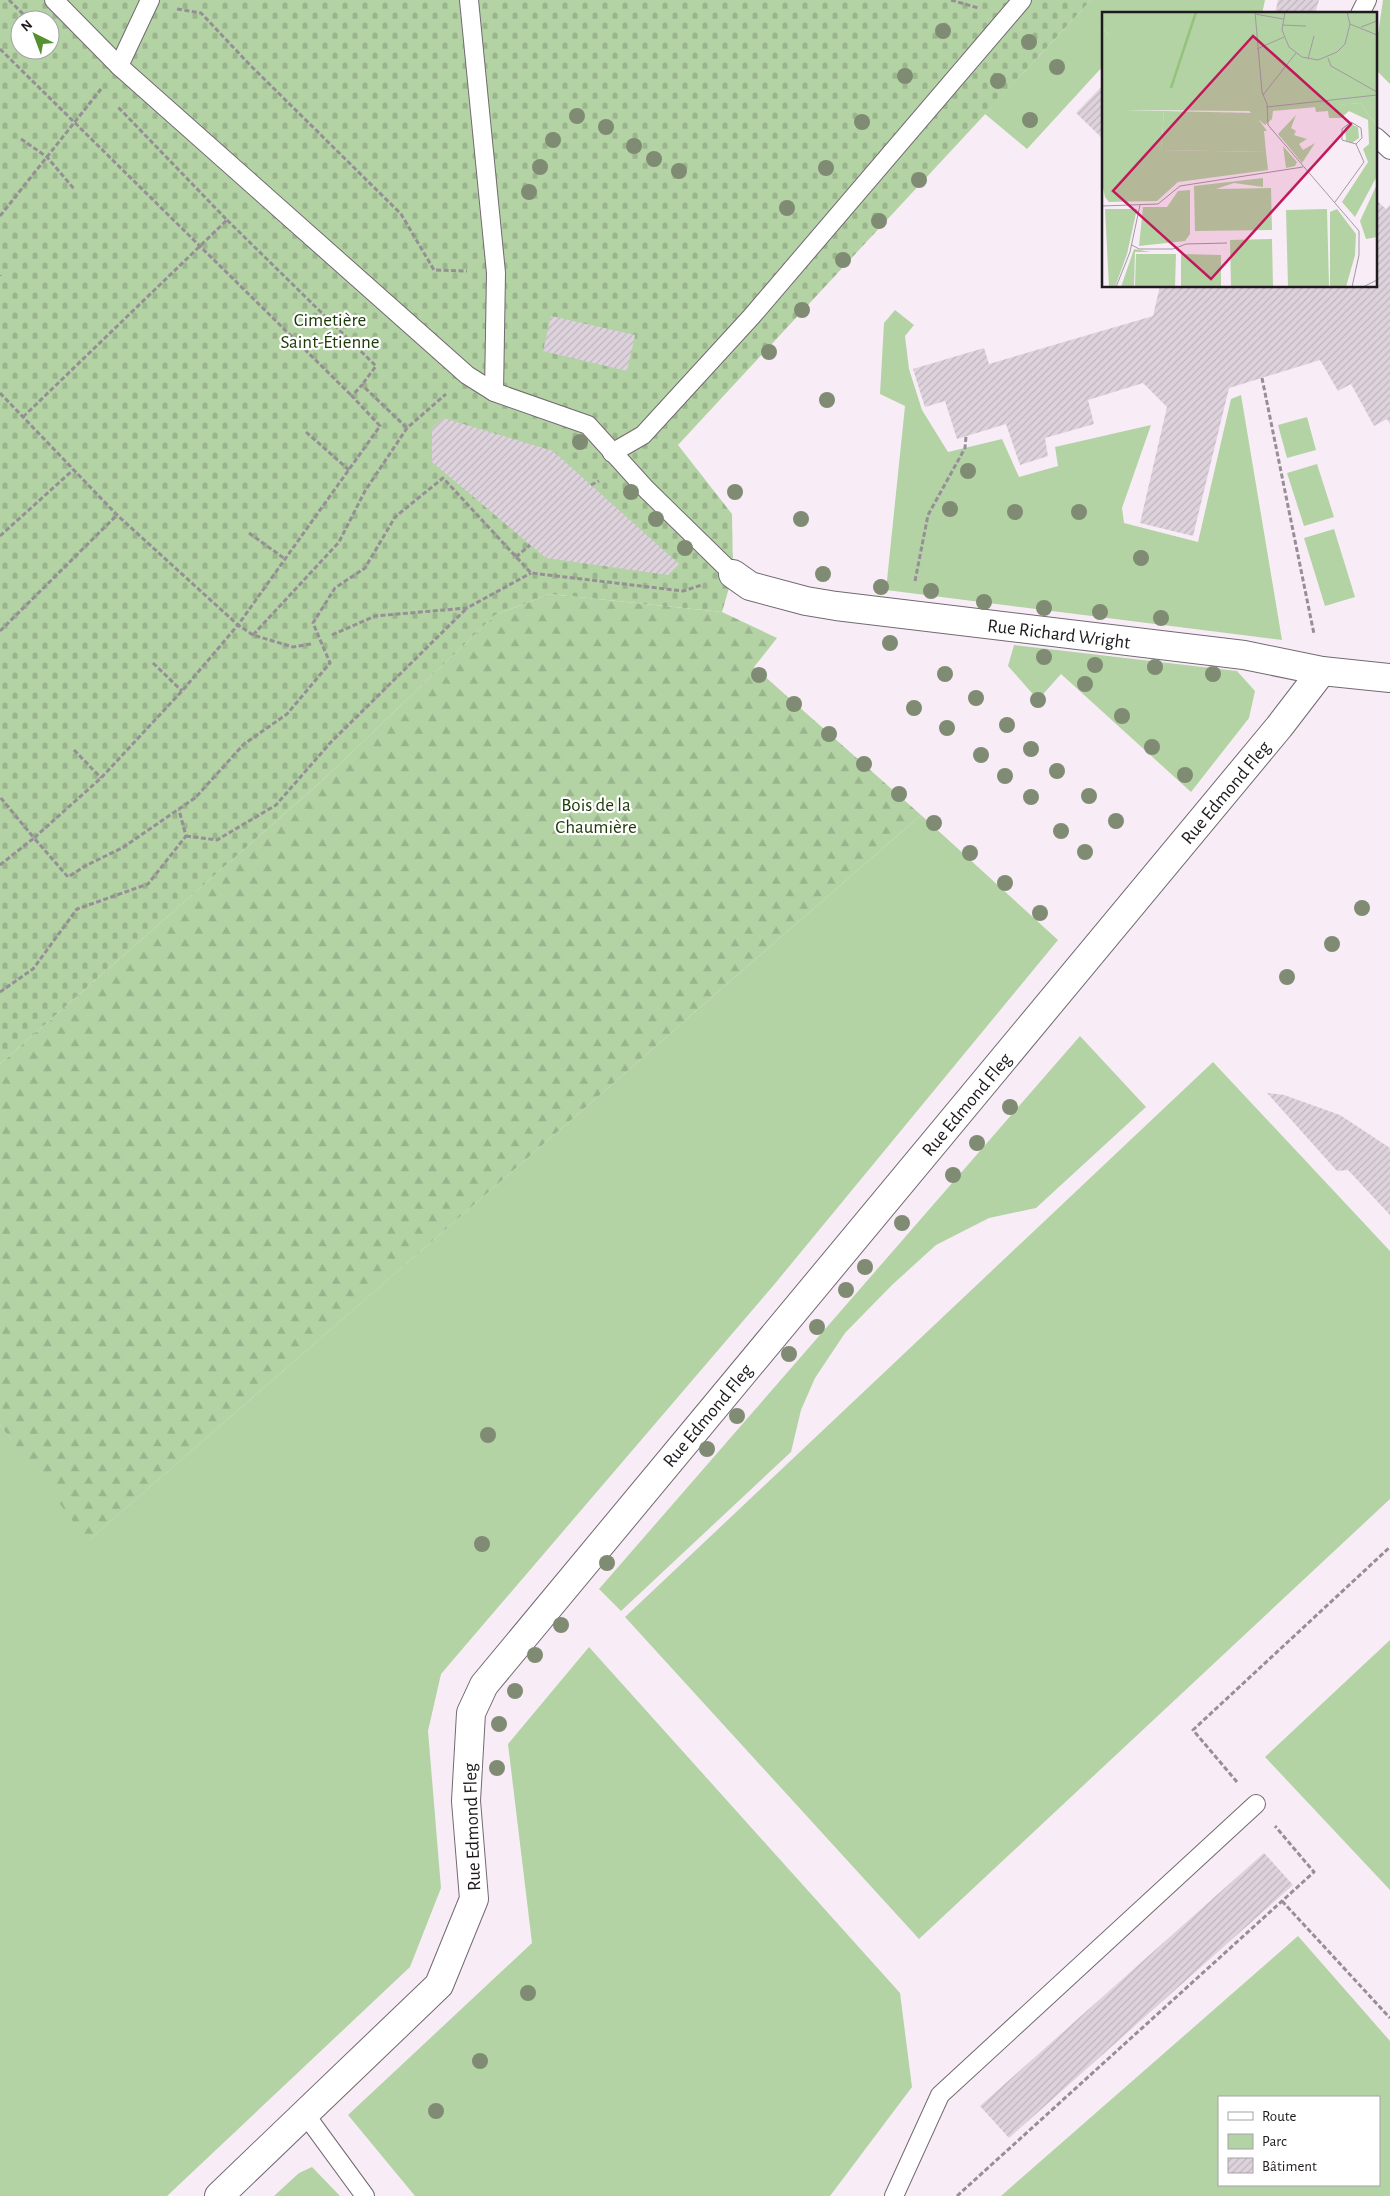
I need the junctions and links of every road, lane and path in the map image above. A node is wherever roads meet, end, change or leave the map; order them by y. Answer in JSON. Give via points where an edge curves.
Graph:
{"nodes":[{"id":1,"x":9,"y":0,"type":"edge"},
{"id":2,"x":54,"y":0,"type":"edge"},
{"id":3,"x":469,"y":0,"type":"edge"},
{"id":4,"x":1022,"y":0,"type":"edge"},
{"id":5,"x":1367,"y":0,"type":"edge"},
{"id":6,"x":149,"y":2,"type":"edge"},
{"id":7,"x":19,"y":10,"type":"edge"},
{"id":8,"x":1361,"y":12,"type":"edge"},
{"id":9,"x":0,"y":49,"type":"edge"},
{"id":10,"x":119,"y":66,"type":"junction"},
{"id":11,"x":100,"y":89,"type":"junction"},
{"id":12,"x":107,"y":96,"type":"dead end"},
{"id":13,"x":114,"y":103,"type":"dead end"},
{"id":14,"x":74,"y":123,"type":"junction"},
{"id":15,"x":1378,"y":139,"type":"edge"},
{"id":16,"x":21,"y":140,"type":"dead end"},
{"id":17,"x":1390,"y":150,"type":"edge"},
{"id":18,"x":47,"y":157,"type":"junction"},
{"id":19,"x":74,"y":190,"type":"dead end"},
{"id":20,"x":0,"y":216,"type":"edge"},
{"id":21,"x":227,"y":220,"type":"junction"},
{"id":22,"x":201,"y":247,"type":"junction"},
{"id":23,"x":496,"y":272,"type":"junction"},
{"id":24,"x":467,"y":375,"type":"junction"},
{"id":25,"x":1262,"y":378,"type":"dead end"},
{"id":26,"x":362,"y":384,"type":"junction"},
{"id":27,"x":494,"y":392,"type":"junction"},
{"id":28,"x":0,"y":393,"type":"edge"},
{"id":29,"x":352,"y":396,"type":"junction"},
{"id":30,"x":23,"y":417,"type":"junction"},
{"id":31,"x":407,"y":428,"type":"junction"},
{"id":32,"x":306,"y":432,"type":"dead end"},
{"id":33,"x":966,"y":436,"type":"dead end"},
{"id":34,"x":612,"y":453,"type":"junction"},
{"id":35,"x":73,"y":470,"type":"junction"},
{"id":36,"x":349,"y":470,"type":"junction"},
{"id":37,"x":118,"y":515,"type":"junction"},
{"id":38,"x":249,"y":533,"type":"dead end"},
{"id":39,"x":0,"y":536,"type":"edge"},
{"id":40,"x":530,"y":545,"type":"dead end"},
{"id":41,"x":516,"y":557,"type":"junction"},
{"id":42,"x":285,"y":559,"type":"junction"},
{"id":43,"x":531,"y":574,"type":"junction"},
{"id":44,"x":733,"y":574,"type":"junction"},
{"id":45,"x":467,"y":608,"type":"junction"},
{"id":46,"x":921,"y":617,"type":"junction"},
{"id":47,"x":238,"y":625,"type":"junction"},
{"id":48,"x":0,"y":631,"type":"edge"},
{"id":49,"x":253,"y":635,"type":"junction"},
{"id":50,"x":332,"y":635,"type":"dead end"},
{"id":51,"x":311,"y":644,"type":"dead end"},
{"id":52,"x":153,"y":663,"type":"dead end"},
{"id":53,"x":1322,"y":671,"type":"junction"},
{"id":54,"x":1390,"y":678,"type":"edge"},
{"id":55,"x":182,"y":691,"type":"junction"},
{"id":56,"x":74,"y":750,"type":"dead end"},
{"id":57,"x":101,"y":778,"type":"junction"},
{"id":58,"x":0,"y":797,"type":"edge"},
{"id":59,"x":178,"y":810,"type":"junction"},
{"id":60,"x":186,"y":836,"type":"junction"},
{"id":61,"x":34,"y":838,"type":"junction"},
{"id":62,"x":0,"y":865,"type":"edge"},
{"id":63,"x":0,"y":992,"type":"edge"},
{"id":64,"x":1256,"y":1804,"type":"dead end"},
{"id":65,"x":1282,"y":1901,"type":"dead end"},
{"id":66,"x":1390,"y":2018,"type":"edge"},
{"id":67,"x":305,"y":2114,"type":"junction"},
{"id":68,"x":219,"y":2196,"type":"edge"},
{"id":69,"x":365,"y":2196,"type":"edge"},
{"id":70,"x":894,"y":2196,"type":"edge"}],
"edges":[{"from":1,"to":7,"type":"path"},
{"from":2,"to":10,"type":"lane"},
{"from":3,"to":23,"type":"lane"},
{"from":4,"to":34,"type":"lane","via":[[752,316],[642,435]]},
{"from":5,"to":8,"type":"lane"},
{"from":6,"to":10,"type":"lane"},
{"from":6,"to":23,"type":"path","via":[[201,13],[401,214],[434,270]]},
{"from":9,"to":14,"type":"path"},
{"from":10,"to":11,"type":"path"},
{"from":10,"to":24,"type":"lane"},
{"from":11,"to":12,"type":"path"},
{"from":11,"to":14,"type":"path"},
{"from":13,"to":21,"type":"path"},
{"from":14,"to":18,"type":"path"},
{"from":14,"to":22,"type":"path"},
{"from":15,"to":17,"type":"lane"},
{"from":16,"to":18,"type":"path"},
{"from":18,"to":19,"type":"path"},
{"from":18,"to":20,"type":"path"},
{"from":21,"to":22,"type":"path"},
{"from":21,"to":26,"type":"path","via":[[376,366]]},
{"from":22,"to":29,"type":"path"},
{"from":22,"to":30,"type":"path"},
{"from":23,"to":27,"type":"lane"},
{"from":24,"to":27,"type":"lane"},
{"from":24,"to":31,"type":"path"},
{"from":25,"to":53,"type":"path"},
{"from":26,"to":29,"type":"path"},
{"from":26,"to":31,"type":"path"},
{"from":27,"to":34,"type":"lane","via":[[588,425]]},
{"from":28,"to":30,"type":"path"},
{"from":29,"to":36,"type":"path","via":[[380,426]]},
{"from":30,"to":35,"type":"path"},
{"from":31,"to":49,"type":"path","via":[[365,491],[339,542]]},
{"from":32,"to":36,"type":"path"},
{"from":33,"to":46,"type":"path","via":[[965,448],[928,515],[912,593]]},
{"from":34,"to":44,"type":"lane"},
{"from":35,"to":37,"type":"path"},
{"from":35,"to":39,"type":"path"},
{"from":36,"to":42,"type":"path"},
{"from":37,"to":47,"type":"path"},
{"from":37,"to":48,"type":"path"},
{"from":38,"to":42,"type":"path"},
{"from":40,"to":41,"type":"path"},
{"from":41,"to":43,"type":"path"},
{"from":41,"to":59,"type":"path","via":[[443,478],[395,517],[365,568],[335,588],[313,624],[330,663],[287,714],[244,744],[195,798]]},
{"from":42,"to":47,"type":"path"},
{"from":43,"to":44,"type":"path","via":[[683,591]]},
{"from":43,"to":45,"type":"path"},
{"from":44,"to":46,"type":"street","name":"Rue Richard Wright","via":[[750,586],[806,601]]},
{"from":45,"to":50,"type":"path","via":[[375,616]]},
{"from":45,"to":60,"type":"path","via":[[331,742],[276,805],[217,840]]},
{"from":46,"to":53,"type":"street","name":"Rue Richard Wright","via":[[1244,655]]},
{"from":47,"to":49,"type":"path"},
{"from":47,"to":55,"type":"path"},
{"from":49,"to":51,"type":"path","via":[[292,647]]},
{"from":52,"to":55,"type":"path"},
{"from":53,"to":54,"type":"street","name":"Rue Richard Wright"},
{"from":53,"to":67,"type":"street","name":"Rue Edmond Fleg","via":[[1280,727],[484,1686],[471,1713],[466,1801],[474,1900],[439,1985]]},
{"from":55,"to":57,"type":"path"},
{"from":56,"to":57,"type":"path"},
{"from":57,"to":61,"type":"path"},
{"from":58,"to":61,"type":"path"},
{"from":59,"to":60,"type":"path"},
{"from":59,"to":61,"type":"path","via":[[122,848],[68,877]]},
{"from":60,"to":63,"type":"path","via":[[148,884],[77,909],[33,969]]},
{"from":61,"to":62,"type":"path"},
{"from":64,"to":70,"type":"lane","via":[[940,2095]]},
{"from":65,"to":66,"type":"path"},
{"from":67,"to":68,"type":"street","name":"Rue Edmond Fleg"},
{"from":67,"to":69,"type":"lane"}]}
